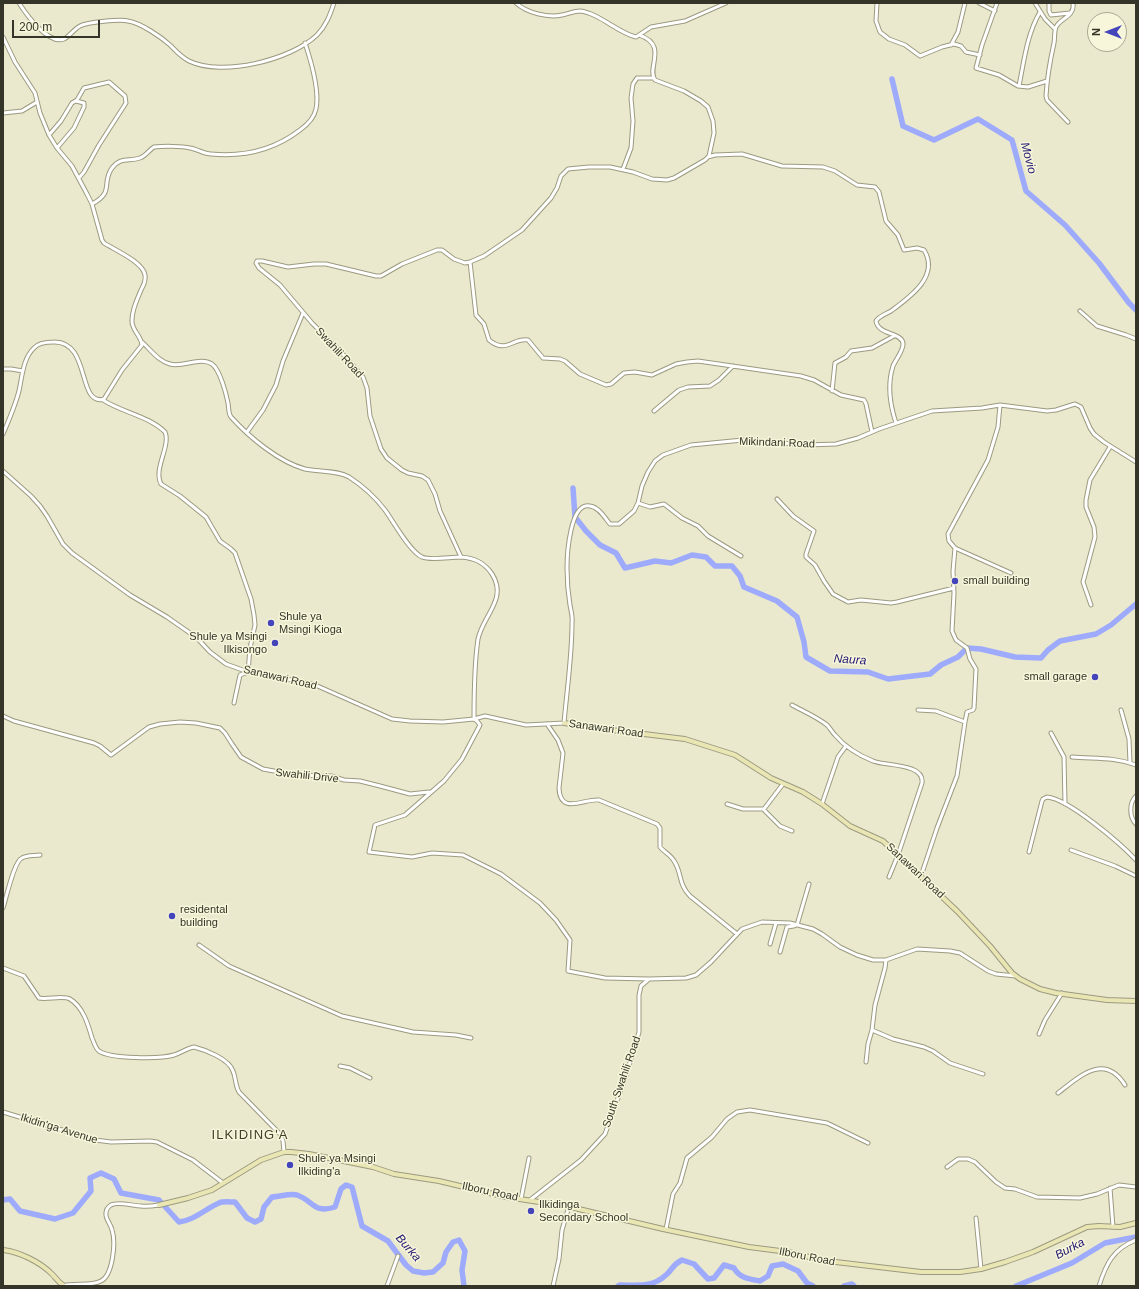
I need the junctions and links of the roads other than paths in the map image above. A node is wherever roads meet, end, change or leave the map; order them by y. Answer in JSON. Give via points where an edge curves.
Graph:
{"nodes":[{"id":1,"x":19,"y":3,"type":"edge"},
{"id":2,"x":334,"y":3,"type":"edge"},
{"id":3,"x":516,"y":3,"type":"edge"},
{"id":4,"x":726,"y":3,"type":"edge"},
{"id":5,"x":877,"y":3,"type":"edge"},
{"id":6,"x":965,"y":3,"type":"edge"},
{"id":7,"x":979,"y":3,"type":"edge"},
{"id":8,"x":997,"y":3,"type":"edge"},
{"id":9,"x":1036,"y":3,"type":"edge"},
{"id":10,"x":1049,"y":3,"type":"edge"},
{"id":11,"x":1073,"y":3,"type":"edge"},
{"id":12,"x":995,"y":11,"type":"junction"},
{"id":13,"x":1040,"y":12,"type":"junction"},
{"id":14,"x":1070,"y":13,"type":"junction"},
{"id":15,"x":1055,"y":29,"type":"junction"},
{"id":16,"x":639,"y":35,"type":"junction"},
{"id":17,"x":3,"y":37,"type":"edge"},
{"id":18,"x":305,"y":43,"type":"junction"},
{"id":19,"x":951,"y":45,"type":"junction"},
{"id":20,"x":980,"y":55,"type":"junction"},
{"id":21,"x":653,"y":78,"type":"junction"},
{"id":22,"x":1047,"y":81,"type":"junction"},
{"id":23,"x":1020,"y":86,"type":"junction"},
{"id":24,"x":76,"y":101,"type":"junction"},
{"id":25,"x":37,"y":102,"type":"junction"},
{"id":26,"x":3,"y":113,"type":"edge"},
{"id":27,"x":1068,"y":122,"type":"dead end"},
{"id":28,"x":49,"y":135,"type":"junction"},
{"id":29,"x":57,"y":148,"type":"junction"},
{"id":30,"x":708,"y":157,"type":"junction"},
{"id":31,"x":623,"y":169,"type":"junction"},
{"id":32,"x":79,"y":178,"type":"junction"},
{"id":33,"x":92,"y":204,"type":"junction"},
{"id":34,"x":470,"y":262,"type":"junction"},
{"id":35,"x":1080,"y":310,"type":"dead end"},
{"id":36,"x":303,"y":313,"type":"junction"},
{"id":37,"x":894,"y":336,"type":"junction"},
{"id":38,"x":1136,"y":339,"type":"edge"},
{"id":39,"x":142,"y":342,"type":"junction"},
{"id":40,"x":733,"y":366,"type":"junction"},
{"id":41,"x":3,"y":369,"type":"edge"},
{"id":42,"x":23,"y":371,"type":"junction"},
{"id":43,"x":832,"y":391,"type":"junction"},
{"id":44,"x":103,"y":400,"type":"junction"},
{"id":45,"x":1000,"y":405,"type":"junction"},
{"id":46,"x":654,"y":411,"type":"dead end"},
{"id":47,"x":896,"y":423,"type":"junction"},
{"id":48,"x":247,"y":432,"type":"junction"},
{"id":49,"x":872,"y":432,"type":"junction"},
{"id":50,"x":3,"y":434,"type":"edge"},
{"id":51,"x":1110,"y":447,"type":"junction"},
{"id":52,"x":1136,"y":462,"type":"edge"},
{"id":53,"x":3,"y":471,"type":"edge"},
{"id":54,"x":777,"y":499,"type":"dead end"},
{"id":55,"x":638,"y":504,"type":"junction"},
{"id":56,"x":955,"y":548,"type":"junction"},
{"id":57,"x":741,"y":556,"type":"dead end"},
{"id":58,"x":461,"y":557,"type":"junction"},
{"id":59,"x":1011,"y":573,"type":"dead end"},
{"id":60,"x":954,"y":588,"type":"junction"},
{"id":61,"x":1091,"y":605,"type":"dead end"},
{"id":62,"x":248,"y":672,"type":"junction"},
{"id":63,"x":234,"y":702,"type":"dead end"},
{"id":64,"x":792,"y":705,"type":"dead end"},
{"id":65,"x":918,"y":710,"type":"dead end"},
{"id":66,"x":1121,"y":710,"type":"dead end"},
{"id":67,"x":3,"y":716,"type":"edge"},
{"id":68,"x":474,"y":719,"type":"junction"},
{"id":69,"x":564,"y":722,"type":"junction"},
{"id":70,"x":966,"y":722,"type":"junction"},
{"id":71,"x":547,"y":724,"type":"junction"},
{"id":72,"x":1051,"y":733,"type":"dead end"},
{"id":73,"x":846,"y":746,"type":"junction"},
{"id":74,"x":1072,"y":757,"type":"dead end"},
{"id":75,"x":1130,"y":763,"type":"junction"},
{"id":76,"x":1136,"y":765,"type":"edge"},
{"id":77,"x":1136,"y":771,"type":"edge"},
{"id":78,"x":783,"y":784,"type":"junction"},
{"id":79,"x":430,"y":792,"type":"junction"},
{"id":80,"x":1136,"y":796,"type":"edge"},
{"id":81,"x":727,"y":804,"type":"dead end"},
{"id":82,"x":822,"y":804,"type":"junction"},
{"id":83,"x":1064,"y":804,"type":"junction"},
{"id":84,"x":764,"y":809,"type":"junction"},
{"id":85,"x":1136,"y":824,"type":"edge"},
{"id":86,"x":792,"y":832,"type":"dead end"},
{"id":87,"x":1071,"y":850,"type":"dead end"},
{"id":88,"x":1029,"y":852,"type":"dead end"},
{"id":89,"x":40,"y":855,"type":"dead end"},
{"id":90,"x":898,"y":855,"type":"junction"},
{"id":91,"x":1136,"y":860,"type":"edge"},
{"id":92,"x":921,"y":876,"type":"junction"},
{"id":93,"x":1136,"y":876,"type":"edge"},
{"id":94,"x":889,"y":877,"type":"dead end"},
{"id":95,"x":809,"y":884,"type":"dead end"},
{"id":96,"x":3,"y":908,"type":"edge"},
{"id":97,"x":776,"y":923,"type":"junction"},
{"id":98,"x":796,"y":925,"type":"junction"},
{"id":99,"x":737,"y":934,"type":"junction"},
{"id":100,"x":770,"y":944,"type":"dead end"},
{"id":101,"x":200,"y":945,"type":"dead end"},
{"id":102,"x":780,"y":952,"type":"dead end"},
{"id":103,"x":886,"y":960,"type":"junction"},
{"id":104,"x":3,"y":968,"type":"edge"},
{"id":105,"x":1016,"y":976,"type":"junction"},
{"id":106,"x":648,"y":979,"type":"junction"},
{"id":107,"x":1062,"y":994,"type":"junction"},
{"id":108,"x":1136,"y":1001,"type":"edge"},
{"id":109,"x":872,"y":1030,"type":"junction"},
{"id":110,"x":1039,"y":1034,"type":"dead end"},
{"id":111,"x":471,"y":1038,"type":"dead end"},
{"id":112,"x":866,"y":1062,"type":"dead end"},
{"id":113,"x":340,"y":1066,"type":"dead end"},
{"id":114,"x":983,"y":1074,"type":"dead end"},
{"id":115,"x":370,"y":1078,"type":"dead end"},
{"id":116,"x":1125,"y":1085,"type":"dead end"},
{"id":117,"x":1058,"y":1093,"type":"dead end"},
{"id":118,"x":3,"y":1112,"type":"edge"},
{"id":119,"x":868,"y":1143,"type":"dead end"},
{"id":120,"x":284,"y":1152,"type":"junction"},
{"id":121,"x":529,"y":1158,"type":"dead end"},
{"id":122,"x":947,"y":1167,"type":"dead end"},
{"id":123,"x":223,"y":1183,"type":"junction"},
{"id":124,"x":1136,"y":1187,"type":"edge"},
{"id":125,"x":1110,"y":1188,"type":"junction"},
{"id":126,"x":521,"y":1199,"type":"junction"},
{"id":127,"x":530,"y":1200,"type":"junction"},
{"id":128,"x":159,"y":1205,"type":"joint"},
{"id":129,"x":569,"y":1206,"type":"junction"},
{"id":130,"x":976,"y":1218,"type":"dead end"},
{"id":131,"x":1136,"y":1223,"type":"edge"},
{"id":132,"x":1112,"y":1227,"type":"junction"},
{"id":133,"x":666,"y":1230,"type":"junction"},
{"id":134,"x":1136,"y":1240,"type":"edge"},
{"id":135,"x":3,"y":1250,"type":"edge"},
{"id":136,"x":398,"y":1256,"type":"dead end"},
{"id":137,"x":981,"y":1269,"type":"junction"},
{"id":138,"x":62,"y":1286,"type":"edge"},
{"id":139,"x":387,"y":1286,"type":"edge"},
{"id":140,"x":553,"y":1286,"type":"edge"},
{"id":141,"x":1099,"y":1286,"type":"edge"}],
"edges":[{"from":1,"to":18,"type":"street","via":[[29,18],[54,39],[64,38],[84,24],[129,21],[162,39],[187,60],[208,67],[230,68],[247,65],[285,54]]},
{"from":2,"to":18,"type":"street","via":[[326,24]]},
{"from":3,"to":16,"type":"street","via":[[527,10],[552,15],[580,11],[633,36]]},
{"from":4,"to":16,"type":"street","via":[[685,21],[651,27]]},
{"from":5,"to":19,"type":"street","via":[[877,24],[880,32],[888,38],[921,56]]},
{"from":6,"to":19,"type":"street","via":[[958,32]]},
{"from":7,"to":12,"type":"street"},
{"from":8,"to":12,"type":"street"},
{"from":9,"to":13,"type":"street"},
{"from":10,"to":14,"type":"street","via":[[1052,15]]},
{"from":11,"to":14,"type":"street"},
{"from":12,"to":20,"type":"street"},
{"from":13,"to":15,"type":"street"},
{"from":13,"to":23,"type":"street","via":[[1027,47]]},
{"from":14,"to":15,"type":"street"},
{"from":15,"to":22,"type":"street"},
{"from":16,"to":21,"type":"street","via":[[648,39],[654,50]]},
{"from":17,"to":25,"type":"street","via":[[35,93]]},
{"from":18,"to":33,"type":"street","via":[[317,102],[314,115],[301,129],[272,147],[241,153],[211,154],[191,148],[154,147],[142,157],[122,160],[116,164],[111,171],[105,194]]},
{"from":19,"to":20,"type":"street","via":[[959,45],[966,52]]},
{"from":20,"to":23,"type":"street","via":[[977,69],[999,75]]},
{"from":21,"to":30,"type":"street","via":[[684,91],[708,107],[714,133]]},
{"from":21,"to":31,"type":"street","via":[[637,78],[633,84],[631,148]]},
{"from":22,"to":23,"type":"street","via":[[1028,87]]},
{"from":22,"to":27,"type":"street","via":[[1047,100]]},
{"from":24,"to":28,"type":"street"},
{"from":24,"to":29,"type":"street","via":[[83,102],[84,107],[74,128]]},
{"from":24,"to":32,"type":"street","via":[[84,88],[108,82],[126,100]]},
{"from":25,"to":26,"type":"street","via":[[20,112]]},
{"from":25,"to":28,"type":"street"},
{"from":28,"to":29,"type":"street"},
{"from":29,"to":32,"type":"street"},
{"from":30,"to":31,"type":"street","via":[[667,180],[652,179]]},
{"from":30,"to":37,"type":"street","via":[[742,154],[782,166],[823,167],[835,171],[852,183],[878,189],[886,221],[898,235],[904,250],[921,248],[926,253],[930,266],[919,287],[876,321],[876,325]]},
{"from":31,"to":34,"type":"street","via":[[568,169],[561,176],[551,198],[522,230],[484,256]]},
{"from":32,"to":33,"type":"street"},
{"from":33,"to":39,"type":"street","via":[[104,243],[140,266],[144,272],[145,282],[134,308],[132,322]]},
{"from":34,"to":36,"type":"street","name":"Swahili Road","via":[[459,262],[442,250],[437,250],[402,264],[381,276],[326,264],[288,267],[262,260],[256,262],[259,268],[280,285]]},
{"from":34,"to":40,"type":"street","via":[[476,315],[484,324],[489,340],[498,345],[506,346],[528,340],[543,358],[565,361],[580,374],[606,385],[624,373],[652,375],[687,362],[702,361]]},
{"from":35,"to":38,"type":"street","via":[[1098,326]]},
{"from":36,"to":48,"type":"street","via":[[274,389]]},
{"from":36,"to":58,"type":"street","name":"Swahili Road","via":[[363,376],[370,416],[381,449],[387,458],[402,470],[428,480]]},
{"from":37,"to":43,"type":"street","via":[[872,348],[851,351],[846,357],[834,363]]},
{"from":37,"to":47,"type":"street","via":[[900,337],[903,345],[893,366],[890,382],[891,406]]},
{"from":39,"to":44,"type":"street","via":[[140,349],[122,370]]},
{"from":39,"to":48,"type":"street","via":[[156,356],[169,364],[211,364],[221,380],[229,415]]},
{"from":40,"to":43,"type":"street","via":[[809,378]]},
{"from":40,"to":46,"type":"street","via":[[710,386],[679,390]]},
{"from":41,"to":42,"type":"street"},
{"from":42,"to":44,"type":"street","via":[[30,352],[38,345],[52,342],[64,344],[74,350],[89,392],[95,399]]},
{"from":42,"to":50,"type":"street","via":[[16,400]]},
{"from":43,"to":49,"type":"street","via":[[864,400]]},
{"from":44,"to":62,"type":"street","via":[[165,432],[166,440],[159,479],[161,484],[206,517],[216,536],[234,553],[251,598],[254,615],[255,625]]},
{"from":45,"to":47,"type":"street","name":"Mikindani Road","via":[[932,411]]},
{"from":45,"to":51,"type":"street","name":"Mikindani Road","via":[[1047,411],[1079,405],[1094,434]]},
{"from":45,"to":56,"type":"street","via":[[998,427],[988,460],[948,534],[949,541]]},
{"from":47,"to":49,"type":"street","name":"Mikindani Road"},
{"from":48,"to":58,"type":"street","via":[[288,463],[347,476],[363,486],[385,510],[414,552],[421,557]]},
{"from":49,"to":55,"type":"street","name":"Mikindani Road","via":[[858,438],[829,444],[806,445],[743,440],[691,445],[654,461],[642,486]]},
{"from":51,"to":52,"type":"street","name":"Mikindani Road"},
{"from":51,"to":61,"type":"street","via":[[1090,480],[1086,500],[1095,537],[1083,582]]},
{"from":53,"to":62,"type":"street","name":"Sanawari Road","via":[[40,506],[62,544],[72,553],[197,638],[226,664]]},
{"from":54,"to":60,"type":"street","via":[[793,516],[814,531],[806,557],[815,565],[833,594],[846,601],[900,602]]},
{"from":55,"to":57,"type":"street","via":[[650,507],[664,504]]},
{"from":55,"to":69,"type":"street","name":"Mikindani Road","via":[[619,524],[610,524],[603,514],[589,505],[580,508],[574,519],[567,554],[568,595],[572,621]]},
{"from":56,"to":59,"type":"street"},
{"from":56,"to":60,"type":"street","via":[[952,571]]},
{"from":58,"to":68,"type":"street","via":[[475,559],[489,570],[495,578],[498,592],[494,606],[480,630],[475,661]]},
{"from":60,"to":70,"type":"street","via":[[952,631],[956,640],[967,648],[976,669],[974,708],[967,712]]},
{"from":62,"to":63,"type":"street","via":[[240,675]]},
{"from":62,"to":68,"type":"street","name":"Sanawari Road","via":[[313,684],[392,719],[443,722]]},
{"from":64,"to":73,"type":"street","via":[[826,724]]},
{"from":65,"to":70,"type":"street","via":[[936,711]]},
{"from":66,"to":75,"type":"street","via":[[1129,739]]},
{"from":67,"to":79,"type":"street","name":"Swahili Drive","via":[[94,743],[111,755],[149,727],[180,722],[207,725],[220,728],[241,757],[267,770],[296,775],[331,776],[410,794]]},
{"from":68,"to":71,"type":"street","name":"Sanawari Road","via":[[485,716],[526,725]]},
{"from":68,"to":79,"type":"street","via":[[480,725],[462,759],[444,781]]},
{"from":69,"to":71,"type":"street","name":"Sanawari Road"},
{"from":69,"to":78,"type":"street","name":"Sanawari Road","via":[[685,739],[735,756]]},
{"from":70,"to":92,"type":"street","via":[[957,776]]},
{"from":71,"to":99,"type":"street","via":[[562,748],[560,793],[563,800],[576,805],[599,800],[657,824],[660,828],[661,848],[675,862],[684,890]]},
{"from":72,"to":83,"type":"street","via":[[1064,757]]},
{"from":73,"to":82,"type":"street","via":[[838,757]]},
{"from":73,"to":90,"type":"street","via":[[872,761],[901,766],[919,772],[922,777]]},
{"from":74,"to":75,"type":"street","via":[[1112,759]]},
{"from":75,"to":76,"type":"street"},
{"from":76,"to":77,"type":"street"},
{"from":78,"to":82,"type":"street","name":"Sanawari Road","via":[[803,792]]},
{"from":78,"to":84,"type":"street"},
{"from":79,"to":106,"type":"street","via":[[406,815],[375,825],[369,852],[412,857],[432,853],[463,855],[501,874],[540,903],[556,920],[570,940],[568,971],[605,978]]},
{"from":80,"to":85,"type":"street","via":[[1131,817]]},
{"from":81,"to":84,"type":"street","via":[[743,809]]},
{"from":82,"to":90,"type":"street","name":"Sanawari Road","via":[[850,826],[883,841]]},
{"from":83,"to":88,"type":"street","via":[[1050,797],[1043,799]]},
{"from":83,"to":91,"type":"street","via":[[1095,824]]},
{"from":84,"to":86,"type":"street","via":[[780,826]]},
{"from":87,"to":93,"type":"street"},
{"from":89,"to":96,"type":"street","via":[[19,860],[10,880]]},
{"from":90,"to":92,"type":"street","name":"Sanawari Road"},
{"from":90,"to":94,"type":"street"},
{"from":92,"to":105,"type":"street","name":"Sanawari Road"},
{"from":95,"to":98,"type":"street"},
{"from":97,"to":98,"type":"street"},
{"from":97,"to":99,"type":"street","via":[[762,922]]},
{"from":97,"to":100,"type":"street"},
{"from":98,"to":102,"type":"street","via":[[787,927]]},
{"from":98,"to":103,"type":"street","via":[[813,929],[857,955],[873,960]]},
{"from":99,"to":106,"type":"street","via":[[696,975],[686,978]]},
{"from":101,"to":111,"type":"street","via":[[229,966],[342,1016],[408,1032]]},
{"from":103,"to":105,"type":"street","via":[[917,950],[950,951],[960,953],[988,971]]},
{"from":103,"to":109,"type":"street"},
{"from":104,"to":120,"type":"street","via":[[24,976],[39,998],[71,1000],[86,1019],[95,1047],[101,1052],[132,1058],[164,1057],[194,1047],[226,1061],[233,1070],[239,1092],[280,1134]]},
{"from":105,"to":107,"type":"street","name":"Sanawari Road","via":[[1035,987]]},
{"from":106,"to":127,"type":"street","name":"South Swahili Road","via":[[641,986],[638,995],[639,1032],[605,1134],[581,1160]]},
{"from":107,"to":108,"type":"street","name":"Sanawari Road","via":[[1112,1001]]},
{"from":107,"to":110,"type":"street"},
{"from":109,"to":112,"type":"street"},
{"from":109,"to":114,"type":"street","via":[[893,1039],[924,1047],[950,1063]]},
{"from":113,"to":115,"type":"street"},
{"from":116,"to":117,"type":"street","via":[[1114,1073],[1097,1069],[1084,1073]]},
{"from":118,"to":123,"type":"street","name":"Ikidin'ga Avenue","via":[[101,1141],[157,1142],[193,1160]]},
{"from":119,"to":133,"type":"street","via":[[828,1123],[750,1110],[737,1112],[687,1158],[680,1183],[673,1194]]},
{"from":120,"to":123,"type":"street","name":"Ilboru Road","via":[[261,1160]]},
{"from":120,"to":126,"type":"street","name":"Ilboru Road","via":[[309,1154]]},
{"from":121,"to":126,"type":"street"},
{"from":122,"to":125,"type":"street","via":[[958,1159],[968,1159],[1005,1188],[1033,1196],[1080,1198]]},
{"from":123,"to":128,"type":"street","name":"Ilboru Road","via":[[202,1194]]},
{"from":124,"to":125,"type":"street","via":[[1120,1185]]},
{"from":125,"to":132,"type":"street"},
{"from":126,"to":127,"type":"street","name":"Ilboru Road"},
{"from":127,"to":129,"type":"street","name":"Ilboru Road"},
{"from":128,"to":138,"type":"street","name":"Ilboru Road","via":[[109,1206],[106,1215],[114,1236],[109,1273],[98,1283]]},
{"from":129,"to":133,"type":"street","name":"Ilboru Road"},
{"from":129,"to":140,"type":"street","via":[[562,1230]]},
{"from":130,"to":137,"type":"street"},
{"from":131,"to":132,"type":"street","name":"Ilboru Road"},
{"from":132,"to":137,"type":"street","name":"Ilboru Road","via":[[1084,1228],[1037,1251]]},
{"from":133,"to":137,"type":"street","name":"Ilboru Road","via":[[841,1263],[922,1272]]},
{"from":134,"to":141,"type":"street","via":[[1121,1247],[1112,1257]]},
{"from":135,"to":138,"type":"street","via":[[24,1256],[52,1273]]},
{"from":136,"to":139,"type":"street"}]}
